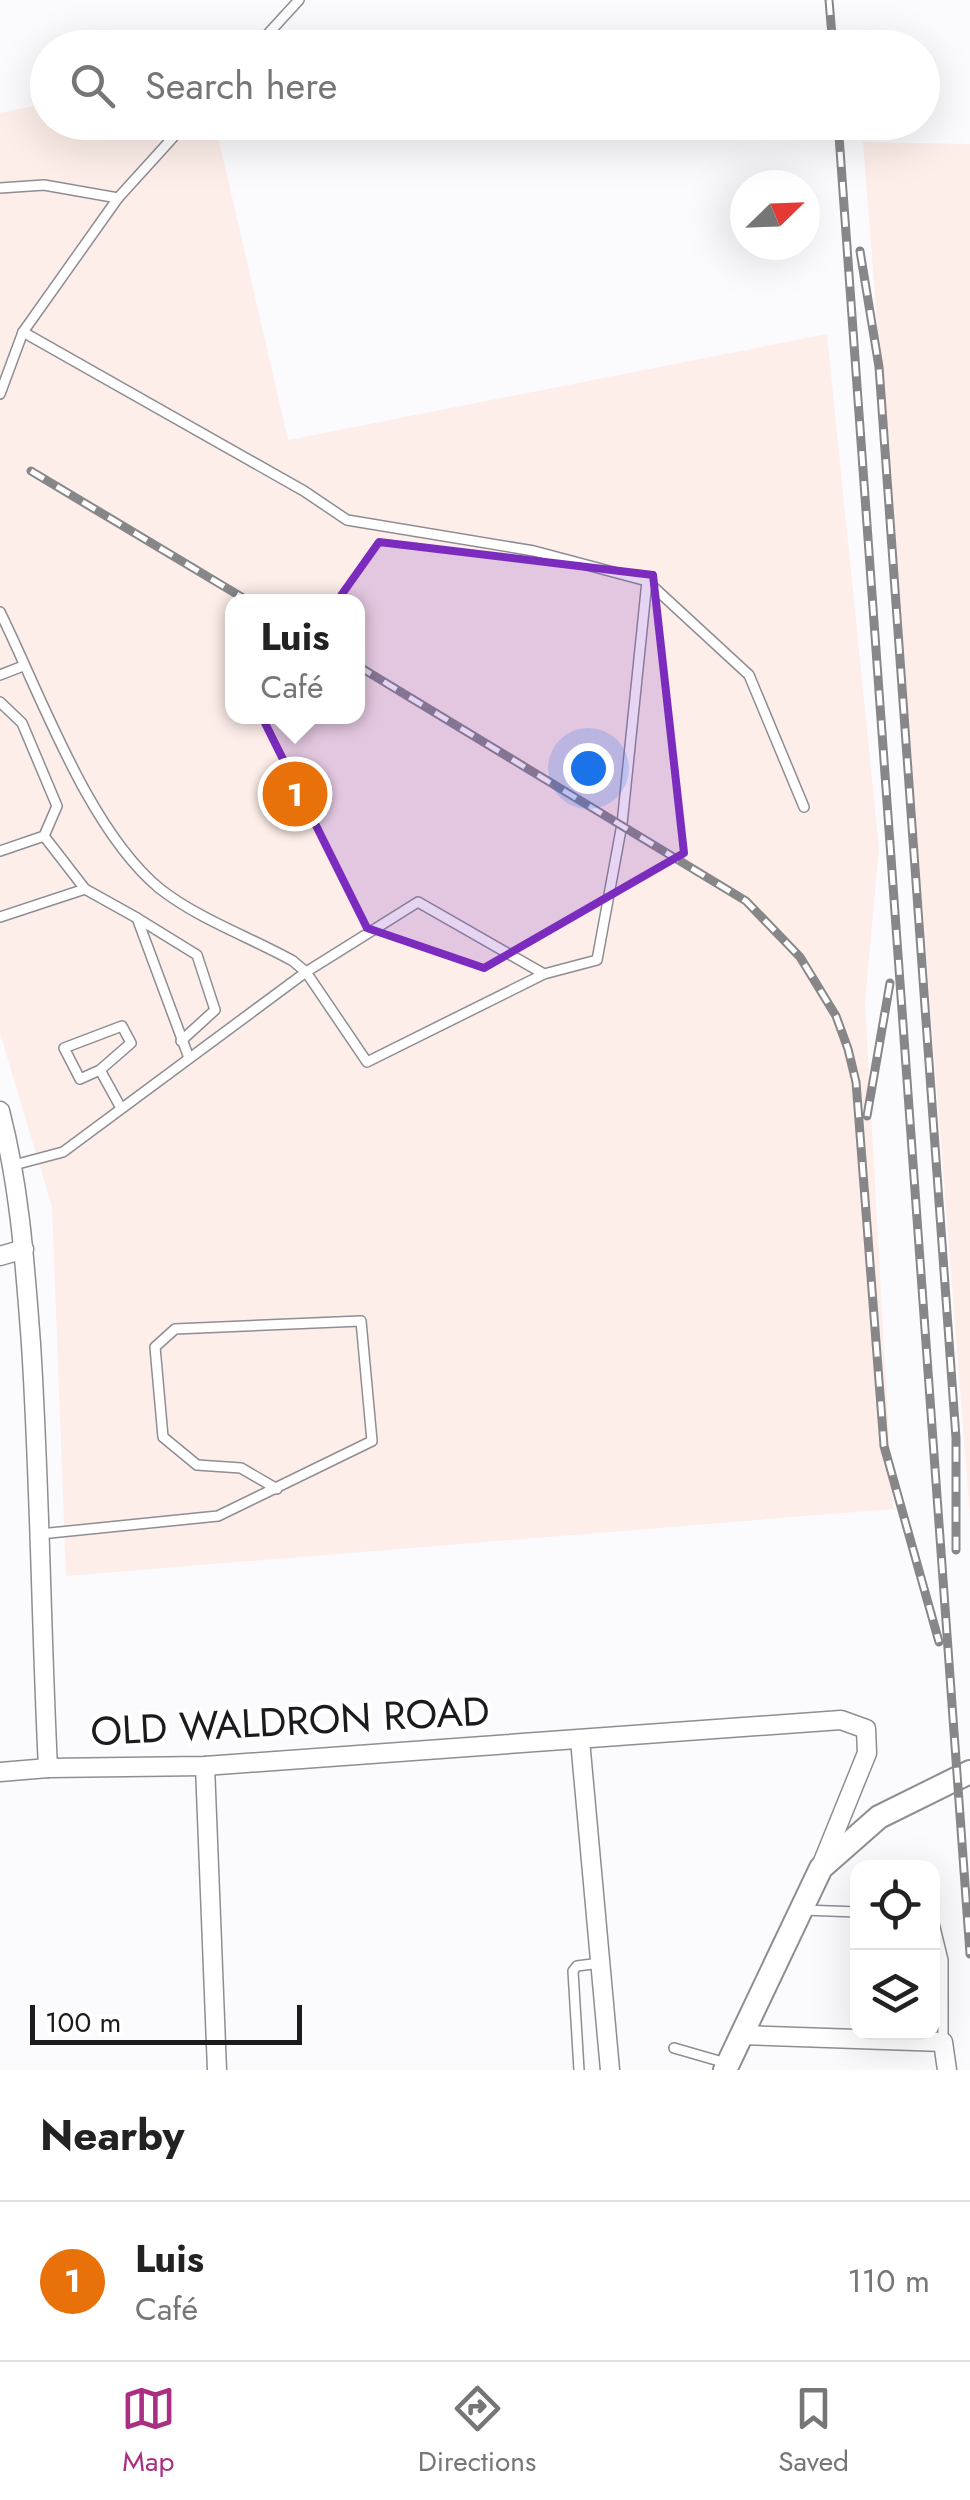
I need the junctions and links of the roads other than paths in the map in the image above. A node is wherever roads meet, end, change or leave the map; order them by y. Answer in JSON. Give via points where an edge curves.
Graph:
{"nodes":[{"id":1,"x":299,"y":0,"type":"edge"},
{"id":2,"x":272,"y":30,"type":"edge"},
{"id":3,"x":170,"y":140,"type":"edge"},
{"id":4,"x":0,"y":188,"type":"edge"},
{"id":5,"x":118,"y":198,"type":"junction"},
{"id":6,"x":24,"y":332,"type":"junction"},
{"id":7,"x":0,"y":394,"type":"edge"},
{"id":8,"x":647,"y":581,"type":"junction"},
{"id":9,"x":0,"y":612,"type":"edge"},
{"id":10,"x":5,"y":634,"type":"edge"},
{"id":11,"x":23,"y":666,"type":"junction"},
{"id":12,"x":0,"y":674,"type":"edge"},
{"id":13,"x":0,"y":702,"type":"edge"},
{"id":14,"x":804,"y":808,"type":"dead end"},
{"id":15,"x":44,"y":836,"type":"junction"},
{"id":16,"x":0,"y":852,"type":"edge"},
{"id":17,"x":85,"y":889,"type":"junction"},
{"id":18,"x":0,"y":918,"type":"edge"},
{"id":19,"x":137,"y":918,"type":"junction"},
{"id":20,"x":306,"y":972,"type":"junction"},
{"id":21,"x":544,"y":974,"type":"junction"},
{"id":22,"x":181,"y":1041,"type":"junction"},
{"id":23,"x":189,"y":1058,"type":"junction"},
{"id":24,"x":100,"y":1070,"type":"junction"},
{"id":25,"x":121,"y":1108,"type":"junction"},
{"id":26,"x":0,"y":1111,"type":"edge"},
{"id":27,"x":14,"y":1165,"type":"junction"},
{"id":28,"x":24,"y":1249,"type":"junction"},
{"id":29,"x":0,"y":1256,"type":"edge"},
{"id":30,"x":277,"y":1490,"type":"junction"},
{"id":31,"x":40,"y":1534,"type":"junction"},
{"id":32,"x":580,"y":1740,"type":"junction"},
{"id":33,"x":205,"y":1766,"type":"junction"},
{"id":34,"x":48,"y":1768,"type":"junction"},
{"id":35,"x":0,"y":1772,"type":"edge"},
{"id":36,"x":970,"y":1772,"type":"edge"},
{"id":37,"x":820,"y":1868,"type":"junction"},
{"id":38,"x":800,"y":1910,"type":"junction"},
{"id":39,"x":850,"y":1912,"type":"edge"},
{"id":40,"x":940,"y":1947,"type":"edge"},
{"id":41,"x":600,"y":1962,"type":"junction"},
{"id":42,"x":742,"y":2035,"type":"junction"},
{"id":43,"x":943,"y":2042,"type":"junction"},
{"id":44,"x":674,"y":2048,"type":"dead end"},
{"id":45,"x":727,"y":2067,"type":"edge"},
{"id":46,"x":217,"y":2070,"type":"edge"},
{"id":47,"x":578,"y":2070,"type":"edge"},
{"id":48,"x":610,"y":2070,"type":"edge"},
{"id":49,"x":947,"y":2070,"type":"edge"}],
"edges":[{"from":1,"to":2,"type":"lane"},
{"from":3,"to":5,"type":"lane"},
{"from":4,"to":5,"type":"lane","via":[[44,185]]},
{"from":5,"to":6,"type":"lane"},
{"from":6,"to":7,"type":"lane"},
{"from":6,"to":8,"type":"lane","via":[[347,520],[534,550]]},
{"from":8,"to":14,"type":"lane","via":[[749,675]]},
{"from":8,"to":21,"type":"lane","via":[[622,824],[597,960]]},
{"from":9,"to":10,"type":"lane"},
{"from":10,"to":11,"type":"lane"},
{"from":11,"to":12,"type":"lane"},
{"from":11,"to":20,"type":"lane","via":[[124,852],[161,889]]},
{"from":13,"to":15,"type":"lane","via":[[22,723],[58,806]]},
{"from":15,"to":16,"type":"lane"},
{"from":15,"to":17,"type":"lane"},
{"from":17,"to":18,"type":"lane"},
{"from":17,"to":19,"type":"lane"},
{"from":19,"to":22,"type":"lane"},
{"from":19,"to":22,"type":"lane","via":[[197,954],[215,1010]]},
{"from":20,"to":21,"type":"lane","via":[[418,902]]},
{"from":20,"to":21,"type":"lane","via":[[367,1062]]},
{"from":20,"to":23,"type":"lane"},
{"from":22,"to":23,"type":"lane"},
{"from":23,"to":25,"type":"lane"},
{"from":24,"to":24,"type":"lane","via":[[131,1042],[122,1026],[64,1048],[80,1079]]},
{"from":24,"to":25,"type":"lane"},
{"from":25,"to":27,"type":"lane","via":[[63,1152]]},
{"from":26,"to":27,"type":"street","name":"OLD WALDRON ROAD"},
{"from":27,"to":28,"type":"street","name":"OLD WALDRON ROAD"},
{"from":28,"to":29,"type":"street"},
{"from":28,"to":31,"type":"street","name":"OLD WALDRON ROAD"},
{"from":30,"to":30,"type":"lane","via":[[372,1441],[361,1322],[175,1328],[155,1347],[163,1437],[196,1465],[241,1468]]},
{"from":30,"to":31,"type":"lane","via":[[218,1516]]},
{"from":31,"to":34,"type":"street","name":"OLD WALDRON ROAD"},
{"from":32,"to":33,"type":"street","name":"OLD WALDRON ROAD"},
{"from":32,"to":37,"type":"street","name":"OLD WALDRON ROAD","via":[[841,1720],[866,1728],[867,1753]]},
{"from":32,"to":41,"type":"street"},
{"from":33,"to":34,"type":"street","name":"OLD WALDRON ROAD"},
{"from":33,"to":46,"type":"street"},
{"from":34,"to":35,"type":"street"},
{"from":36,"to":37,"type":"main road","via":[[880,1816]]},
{"from":37,"to":38,"type":"main road"},
{"from":38,"to":39,"type":"lane"},
{"from":38,"to":42,"type":"main road"},
{"from":40,"to":43,"type":"lane"},
{"from":41,"to":47,"type":"lane","via":[[572,1971]]},
{"from":41,"to":48,"type":"street"},
{"from":42,"to":43,"type":"street"},
{"from":42,"to":45,"type":"main road"},
{"from":43,"to":49,"type":"street"},
{"from":44,"to":45,"type":"lane"}]}
